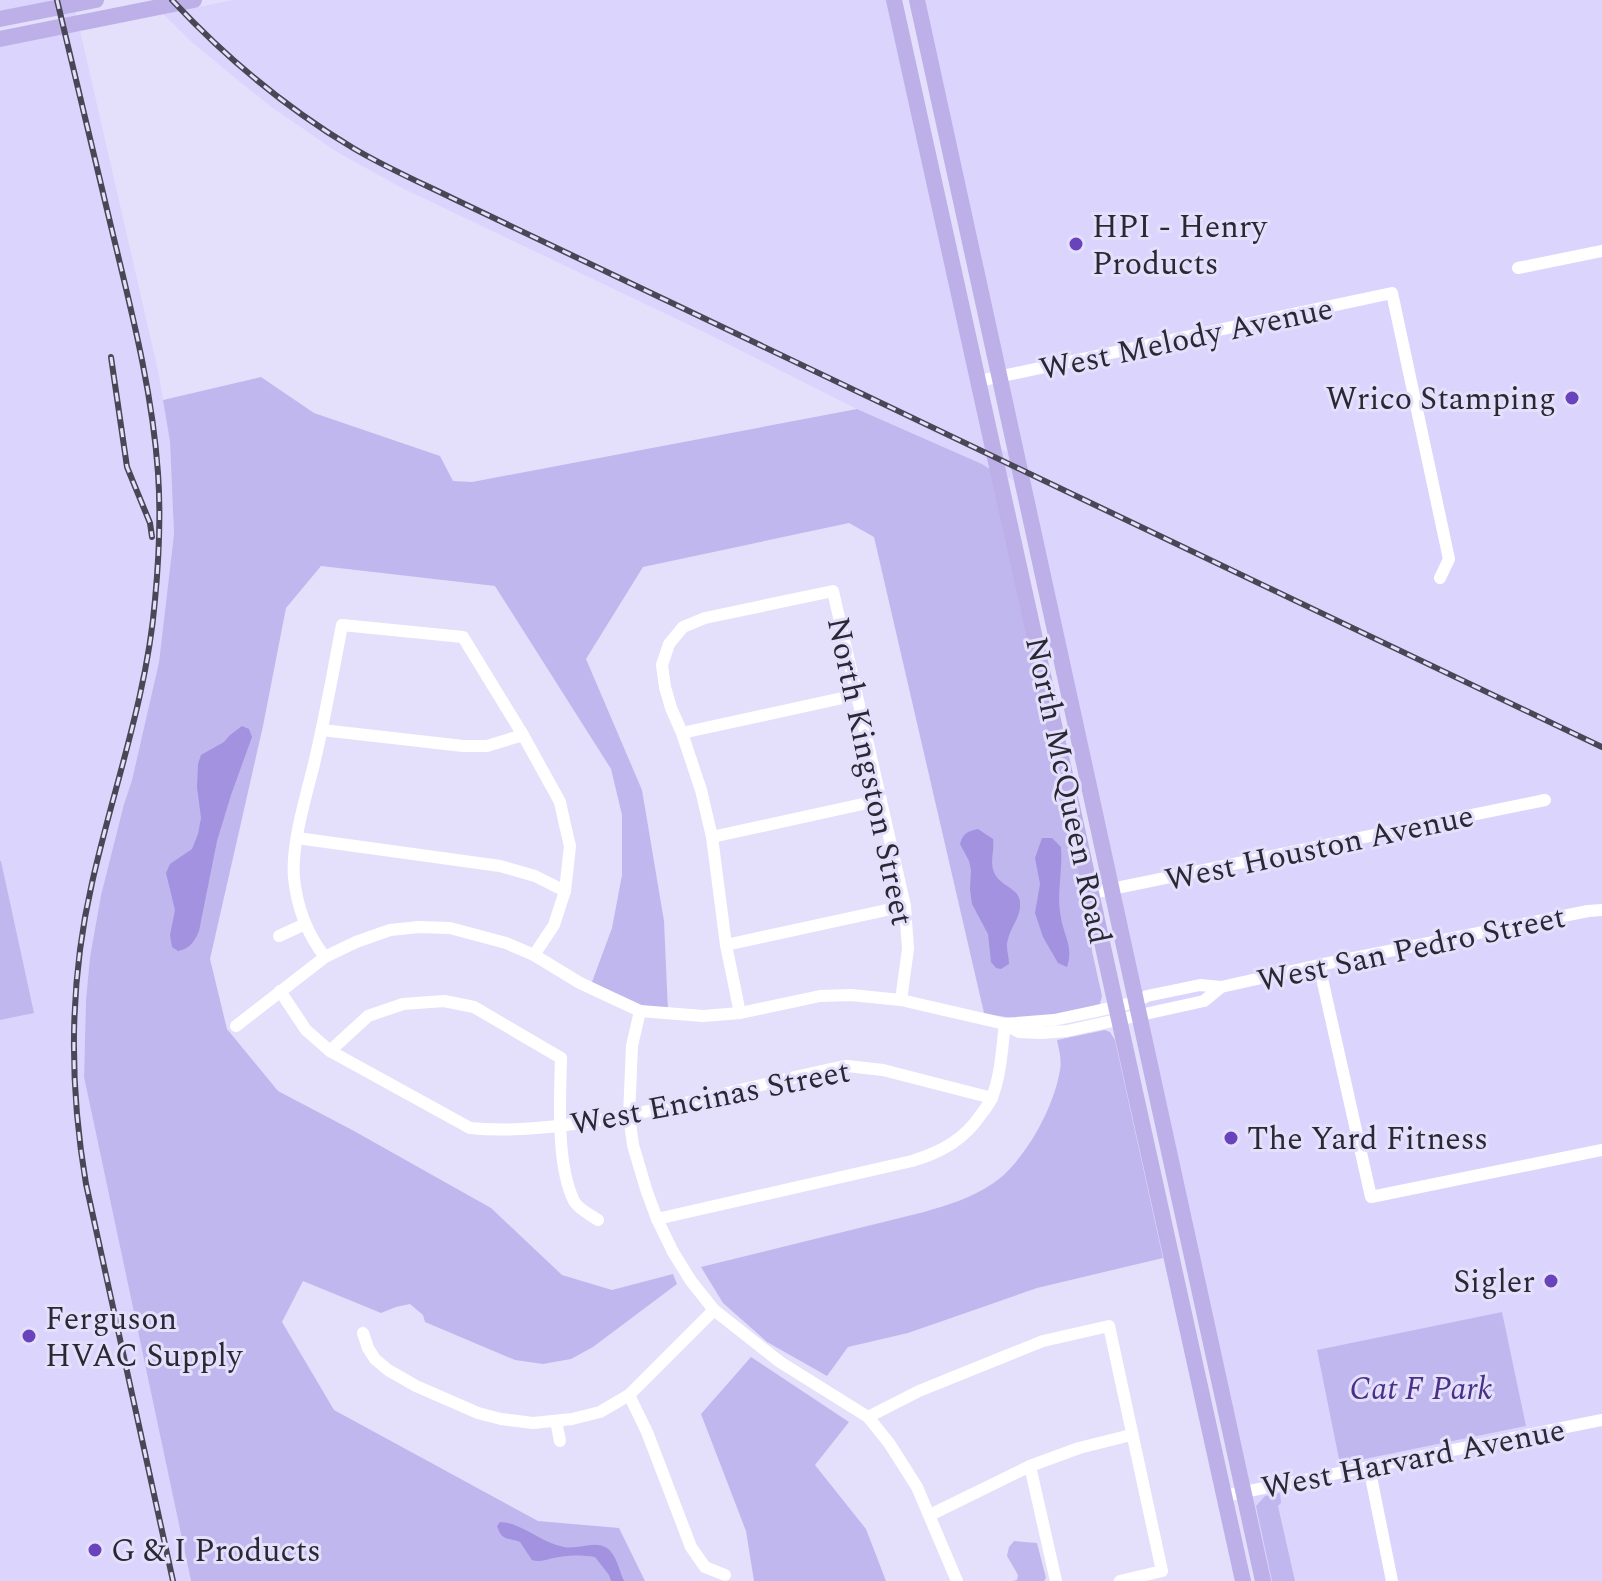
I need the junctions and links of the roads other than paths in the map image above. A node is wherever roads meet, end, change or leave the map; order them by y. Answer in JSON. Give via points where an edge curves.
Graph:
{"nodes":[{"id":1,"x":96,"y":0,"type":"edge"},
{"id":2,"x":194,"y":0,"type":"edge"},
{"id":3,"x":894,"y":0,"type":"edge"},
{"id":4,"x":917,"y":0,"type":"edge"},
{"id":5,"x":0,"y":19,"type":"edge"},
{"id":6,"x":0,"y":39,"type":"edge"},
{"id":7,"x":934,"y":81,"type":"junction"},
{"id":8,"x":914,"y":85,"type":"junction"},
{"id":9,"x":1602,"y":251,"type":"edge"},
{"id":10,"x":1518,"y":268,"type":"dead end"},
{"id":11,"x":999,"y":377,"type":"junction"},
{"id":12,"x":979,"y":381,"type":"junction"},
{"id":13,"x":1440,"y":578,"type":"dead end"},
{"id":14,"x":1058,"y":647,"type":"junction"},
{"id":15,"x":1039,"y":652,"type":"junction"},
{"id":16,"x":856,"y":695,"type":"junction"},
{"id":17,"x":322,"y":730,"type":"junction"},
{"id":18,"x":682,"y":733,"type":"junction"},
{"id":19,"x":523,"y":735,"type":"junction"},
{"id":20,"x":881,"y":800,"type":"junction"},
{"id":21,"x":1545,"y":800,"type":"dead end"},
{"id":22,"x":712,"y":837,"type":"junction"},
{"id":23,"x":297,"y":838,"type":"junction"},
{"id":24,"x":371,"y":848,"type":"junction"},
{"id":25,"x":368,"y":863,"type":"dead end"},
{"id":26,"x":1112,"y":889,"type":"junction"},
{"id":27,"x":565,"y":891,"type":"junction"},
{"id":28,"x":1092,"y":893,"type":"junction"},
{"id":29,"x":905,"y":906,"type":"junction"},
{"id":30,"x":1602,"y":910,"type":"edge"},
{"id":31,"x":305,"y":924,"type":"junction"},
{"id":32,"x":279,"y":936,"type":"dead end"},
{"id":33,"x":726,"y":945,"type":"junction"},
{"id":34,"x":534,"y":955,"type":"junction"},
{"id":35,"x":325,"y":957,"type":"junction"},
{"id":36,"x":1319,"y":965,"type":"junction"},
{"id":37,"x":280,"y":991,"type":"junction"},
{"id":38,"x":901,"y":1000,"type":"junction"},
{"id":39,"x":1138,"y":1009,"type":"junction"},
{"id":40,"x":640,"y":1011,"type":"junction"},
{"id":41,"x":740,"y":1013,"type":"junction"},
{"id":42,"x":1118,"y":1013,"type":"junction"},
{"id":43,"x":1005,"y":1024,"type":"junction"},
{"id":44,"x":236,"y":1026,"type":"dead end"},
{"id":45,"x":330,"y":1051,"type":"junction"},
{"id":46,"x":992,"y":1098,"type":"junction"},
{"id":47,"x":629,"y":1116,"type":"junction"},
{"id":48,"x":560,"y":1126,"type":"junction"},
{"id":49,"x":1602,"y":1150,"type":"edge"},
{"id":50,"x":657,"y":1219,"type":"junction"},
{"id":51,"x":598,"y":1220,"type":"dead end"},
{"id":52,"x":714,"y":1310,"type":"junction"},
{"id":53,"x":363,"y":1333,"type":"dead end"},
{"id":54,"x":629,"y":1395,"type":"junction"},
{"id":55,"x":868,"y":1417,"type":"junction"},
{"id":56,"x":1602,"y":1420,"type":"edge"},
{"id":57,"x":556,"y":1421,"type":"junction"},
{"id":58,"x":1131,"y":1435,"type":"junction"},
{"id":59,"x":560,"y":1441,"type":"dead end"},
{"id":60,"x":1030,"y":1466,"type":"junction"},
{"id":61,"x":1369,"y":1467,"type":"junction"},
{"id":62,"x":1243,"y":1492,"type":"junction"},
{"id":63,"x":1224,"y":1496,"type":"junction"},
{"id":64,"x":930,"y":1515,"type":"junction"},
{"id":65,"x":725,"y":1575,"type":"dead end"},
{"id":66,"x":957,"y":1581,"type":"edge"},
{"id":67,"x":1056,"y":1581,"type":"edge"},
{"id":68,"x":1120,"y":1581,"type":"edge"},
{"id":69,"x":1243,"y":1581,"type":"edge"},
{"id":70,"x":1263,"y":1581,"type":"edge"},
{"id":71,"x":1392,"y":1581,"type":"edge"}],
"edges":[{"from":1,"to":5,"type":"main road"},
{"from":2,"to":6,"type":"main road"},
{"from":3,"to":8,"type":"main road","name":"North McQueen Road"},
{"from":4,"to":7,"type":"main road","name":"North McQueen Road"},
{"from":7,"to":8,"type":"main road"},
{"from":7,"to":11,"type":"main road","name":"North McQueen Road"},
{"from":8,"to":12,"type":"main road","name":"North McQueen Road"},
{"from":9,"to":10,"type":"street"},
{"from":11,"to":12,"type":"street","name":"West Melody Avenue"},
{"from":11,"to":13,"type":"street","name":"West Melody Avenue","via":[[1392,293],[1449,559]]},
{"from":11,"to":14,"type":"main road","name":"North McQueen Road"},
{"from":12,"to":15,"type":"main road","name":"North McQueen Road"},
{"from":14,"to":15,"type":"main road"},
{"from":14,"to":26,"type":"main road","name":"North McQueen Road"},
{"from":15,"to":28,"type":"main road","name":"North McQueen Road"},
{"from":16,"to":18,"type":"street"},
{"from":16,"to":18,"type":"street","name":"North Kingston Street","via":[[833,591],[705,618],[683,627],[669,644],[662,665]]},
{"from":16,"to":20,"type":"street","name":"North Kingston Street"},
{"from":17,"to":19,"type":"street","via":[[463,746],[487,746]]},
{"from":17,"to":19,"type":"street","via":[[342,625],[463,637]]},
{"from":17,"to":23,"type":"street"},
{"from":18,"to":22,"type":"street"},
{"from":19,"to":27,"type":"street","via":[[560,802],[570,846]]},
{"from":20,"to":22,"type":"street"},
{"from":20,"to":29,"type":"street","name":"North Kingston Street"},
{"from":21,"to":26,"type":"street","name":"West Houston Avenue"},
{"from":22,"to":33,"type":"street"},
{"from":23,"to":24,"type":"street"},
{"from":23,"to":31,"type":"street","via":[[294,876]]},
{"from":24,"to":25,"type":"street"},
{"from":24,"to":27,"type":"street","via":[[500,866]]},
{"from":26,"to":28,"type":"street","name":"West Houston Avenue"},
{"from":26,"to":39,"type":"main road","name":"North McQueen Road"},
{"from":27,"to":34,"type":"street","via":[[554,925]]},
{"from":28,"to":42,"type":"main road","name":"North McQueen Road"},
{"from":29,"to":33,"type":"street"},
{"from":29,"to":38,"type":"street","name":"North Kingston Street","via":[[908,949]]},
{"from":30,"to":36,"type":"street","name":"West San Pedro Street"},
{"from":31,"to":32,"type":"street"},
{"from":31,"to":35,"type":"street"},
{"from":33,"to":41,"type":"street"},
{"from":34,"to":35,"type":"street","name":"West San Pedro Street","via":[[481,935],[419,927],[390,930]]},
{"from":34,"to":40,"type":"street","name":"West San Pedro Street"},
{"from":35,"to":37,"type":"street","name":"West San Pedro Street"},
{"from":36,"to":39,"type":"street","name":"West San Pedro Street","via":[[1221,987],[1200,985],[1147,996]]},
{"from":36,"to":49,"type":"street","via":[[1371,1197]]},
{"from":37,"to":44,"type":"street","name":"West San Pedro Street"},
{"from":37,"to":45,"type":"street","name":"West Encinas Street","via":[[306,1030]]},
{"from":38,"to":41,"type":"street","name":"West San Pedro Street","via":[[820,996]]},
{"from":38,"to":43,"type":"street","name":"West San Pedro Street"},
{"from":39,"to":42,"type":"street","name":"West San Pedro Street"},
{"from":39,"to":62,"type":"main road","name":"North McQueen Road"},
{"from":40,"to":41,"type":"street","name":"West San Pedro Street"},
{"from":40,"to":47,"type":"street","via":[[632,1046]]},
{"from":42,"to":43,"type":"street","name":"West San Pedro Street"},
{"from":42,"to":63,"type":"main road","name":"North McQueen Road"},
{"from":43,"to":46,"type":"street"},
{"from":45,"to":48,"type":"street","name":"West Encinas Street","via":[[470,1128]]},
{"from":45,"to":48,"type":"street","via":[[368,1016],[403,1004],[444,1001],[474,1007],[561,1058]]},
{"from":46,"to":47,"type":"street","name":"West Encinas Street","via":[[847,1066]]},
{"from":46,"to":50,"type":"street","via":[[976,1123],[933,1155]]},
{"from":47,"to":48,"type":"street","name":"West Encinas Street"},
{"from":47,"to":50,"type":"street"},
{"from":48,"to":51,"type":"street","via":[[575,1204]]},
{"from":50,"to":52,"type":"street","via":[[679,1262]]},
{"from":52,"to":54,"type":"street"},
{"from":52,"to":55,"type":"street","via":[[780,1362]]},
{"from":53,"to":57,"type":"street","via":[[375,1359],[416,1386],[501,1419]]},
{"from":54,"to":57,"type":"street","via":[[600,1412]]},
{"from":54,"to":65,"type":"street","via":[[691,1547],[705,1567]]},
{"from":55,"to":58,"type":"street","via":[[1043,1341],[1109,1326]]},
{"from":55,"to":64,"type":"street"},
{"from":56,"to":61,"type":"street","name":"West Harvard Avenue"},
{"from":57,"to":59,"type":"street"},
{"from":58,"to":60,"type":"street"},
{"from":58,"to":68,"type":"street","via":[[1162,1571]]},
{"from":60,"to":64,"type":"street"},
{"from":60,"to":67,"type":"street"},
{"from":61,"to":62,"type":"street","name":"West Harvard Avenue"},
{"from":61,"to":71,"type":"street"},
{"from":62,"to":63,"type":"street","name":"West Harvard Avenue"},
{"from":62,"to":70,"type":"main road","name":"North McQueen Road"},
{"from":63,"to":69,"type":"main road","name":"North McQueen Road"},
{"from":64,"to":66,"type":"street"}]}
